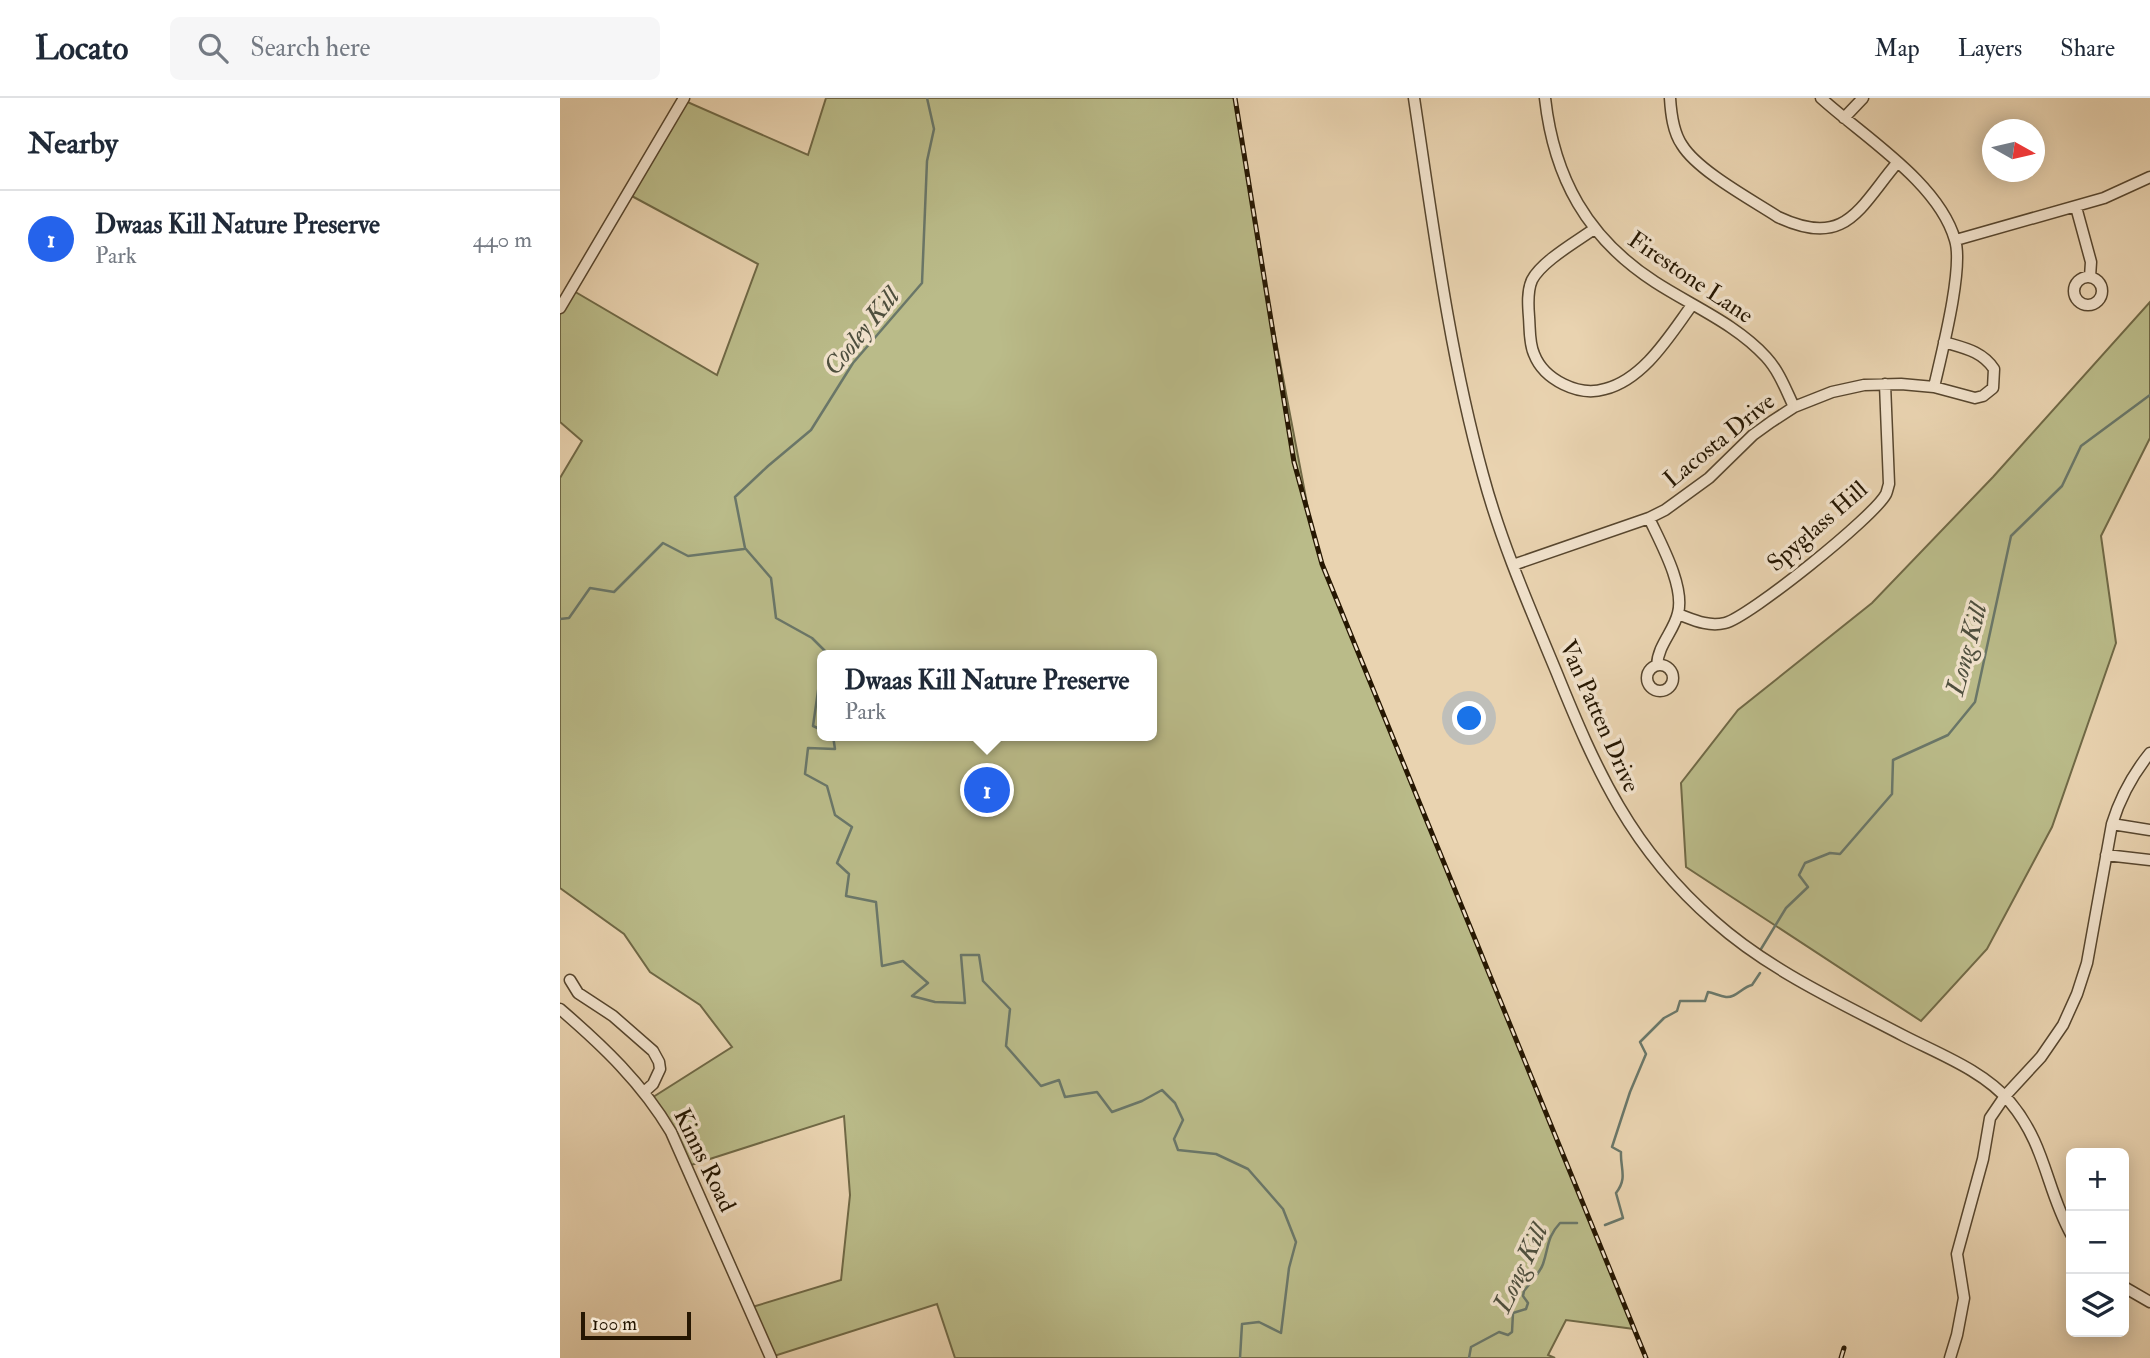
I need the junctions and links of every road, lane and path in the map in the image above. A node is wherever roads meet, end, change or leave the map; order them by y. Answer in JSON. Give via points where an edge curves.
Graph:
{"nodes":[{"id":1,"x":684,"y":98,"type":"edge"},
{"id":2,"x":1414,"y":98,"type":"edge"},
{"id":3,"x":1545,"y":98,"type":"edge"},
{"id":4,"x":1670,"y":98,"type":"edge"},
{"id":5,"x":1821,"y":98,"type":"edge"},
{"id":6,"x":1863,"y":98,"type":"edge"},
{"id":7,"x":1844,"y":118,"type":"junction"},
{"id":8,"x":1897,"y":163,"type":"junction"},
{"id":9,"x":2150,"y":177,"type":"edge"},
{"id":10,"x":2076,"y":207,"type":"junction"},
{"id":11,"x":1594,"y":229,"type":"junction"},
{"id":12,"x":1955,"y":240,"type":"junction"},
{"id":13,"x":2090,"y":277,"type":"dead end"},
{"id":14,"x":1692,"y":305,"type":"junction"},
{"id":15,"x":560,"y":308,"type":"edge"},
{"id":16,"x":1944,"y":342,"type":"junction"},
{"id":17,"x":1885,"y":384,"type":"junction"},
{"id":18,"x":1934,"y":387,"type":"junction"},
{"id":19,"x":1794,"y":407,"type":"junction"},
{"id":20,"x":1649,"y":518,"type":"junction"},
{"id":21,"x":1513,"y":565,"type":"junction"},
{"id":22,"x":1678,"y":614,"type":"junction"},
{"id":23,"x":1657,"y":664,"type":"dead end"},
{"id":24,"x":2150,"y":753,"type":"edge"},
{"id":25,"x":2112,"y":824,"type":"junction"},
{"id":26,"x":2150,"y":830,"type":"edge"},
{"id":27,"x":2106,"y":855,"type":"junction"},
{"id":28,"x":2150,"y":860,"type":"edge"},
{"id":29,"x":570,"y":979,"type":"dead end"},
{"id":30,"x":560,"y":1009,"type":"edge"},
{"id":31,"x":644,"y":1092,"type":"junction"},
{"id":32,"x":2005,"y":1096,"type":"junction"},
{"id":33,"x":2066,"y":1225,"type":"edge"},
{"id":34,"x":2129,"y":1290,"type":"edge"},
{"id":35,"x":2150,"y":1303,"type":"edge"},
{"id":36,"x":771,"y":1358,"type":"edge"},
{"id":37,"x":1950,"y":1358,"type":"edge"}],
"edges":[{"from":1,"to":15,"type":"street"},
{"from":2,"to":21,"type":"street","name":"Van Patten Drive","via":[[1452,346],[1483,476]]},
{"from":3,"to":11,"type":"street","name":"Firestone Lane","via":[[1560,168]]},
{"from":4,"to":8,"type":"street","via":[[1674,126],[1695,160],[1793,224],[1814,229],[1842,225],[1866,204]]},
{"from":5,"to":7,"type":"street"},
{"from":6,"to":7,"type":"street"},
{"from":7,"to":8,"type":"street"},
{"from":8,"to":12,"type":"street","via":[[1934,199]]},
{"from":9,"to":10,"type":"street"},
{"from":10,"to":12,"type":"street"},
{"from":10,"to":13,"type":"street","via":[[2091,262]]},
{"from":11,"to":14,"type":"street","name":"Firestone Lane","via":[[1617,254]]},
{"from":11,"to":14,"type":"street","via":[[1556,256],[1531,283],[1528,308],[1534,355],[1550,377],[1597,391],[1618,384],[1660,350]]},
{"from":12,"to":16,"type":"street","via":[[1956,269]]},
{"from":14,"to":19,"type":"street","name":"Firestone Lane","via":[[1740,334],[1765,356]]},
{"from":16,"to":18,"type":"street"},
{"from":16,"to":18,"type":"street","name":"Lacosta Drive","via":[[1984,357],[1994,369],[1995,379],[1989,392],[1975,398]]},
{"from":17,"to":18,"type":"street","name":"Lacosta Drive"},
{"from":17,"to":19,"type":"street","name":"Lacosta Drive","via":[[1832,391]]},
{"from":17,"to":22,"type":"street","name":"Spyglass Hill","via":[[1889,484],[1871,512],[1735,620],[1707,624]]},
{"from":19,"to":20,"type":"street","name":"Lacosta Drive","via":[[1752,435],[1709,478]]},
{"from":20,"to":21,"type":"street","name":"Lacosta Drive"},
{"from":20,"to":22,"type":"street","via":[[1677,585]]},
{"from":21,"to":32,"type":"street","name":"Van Patten Drive","via":[[1591,757],[1633,832],[1677,886],[1753,952],[1973,1072]]},
{"from":22,"to":23,"type":"street"},
{"from":24,"to":25,"type":"street","via":[[2117,806]]},
{"from":25,"to":26,"type":"street"},
{"from":25,"to":27,"type":"street"},
{"from":27,"to":28,"type":"street"},
{"from":27,"to":32,"type":"street","via":[[2077,994],[2041,1057]]},
{"from":29,"to":31,"type":"street","via":[[578,993],[614,1016],[653,1051],[660,1069]]},
{"from":30,"to":31,"type":"street","name":"Kinns Road","via":[[620,1063]]},
{"from":31,"to":36,"type":"street","name":"Kinns Road","via":[[692,1174]]},
{"from":32,"to":33,"type":"street","name":"Van Patten Drive","via":[[2034,1138]]},
{"from":32,"to":37,"type":"street","via":[[1990,1118],[1960,1239],[1957,1254],[1964,1298]]},
{"from":34,"to":35,"type":"street"}]}
